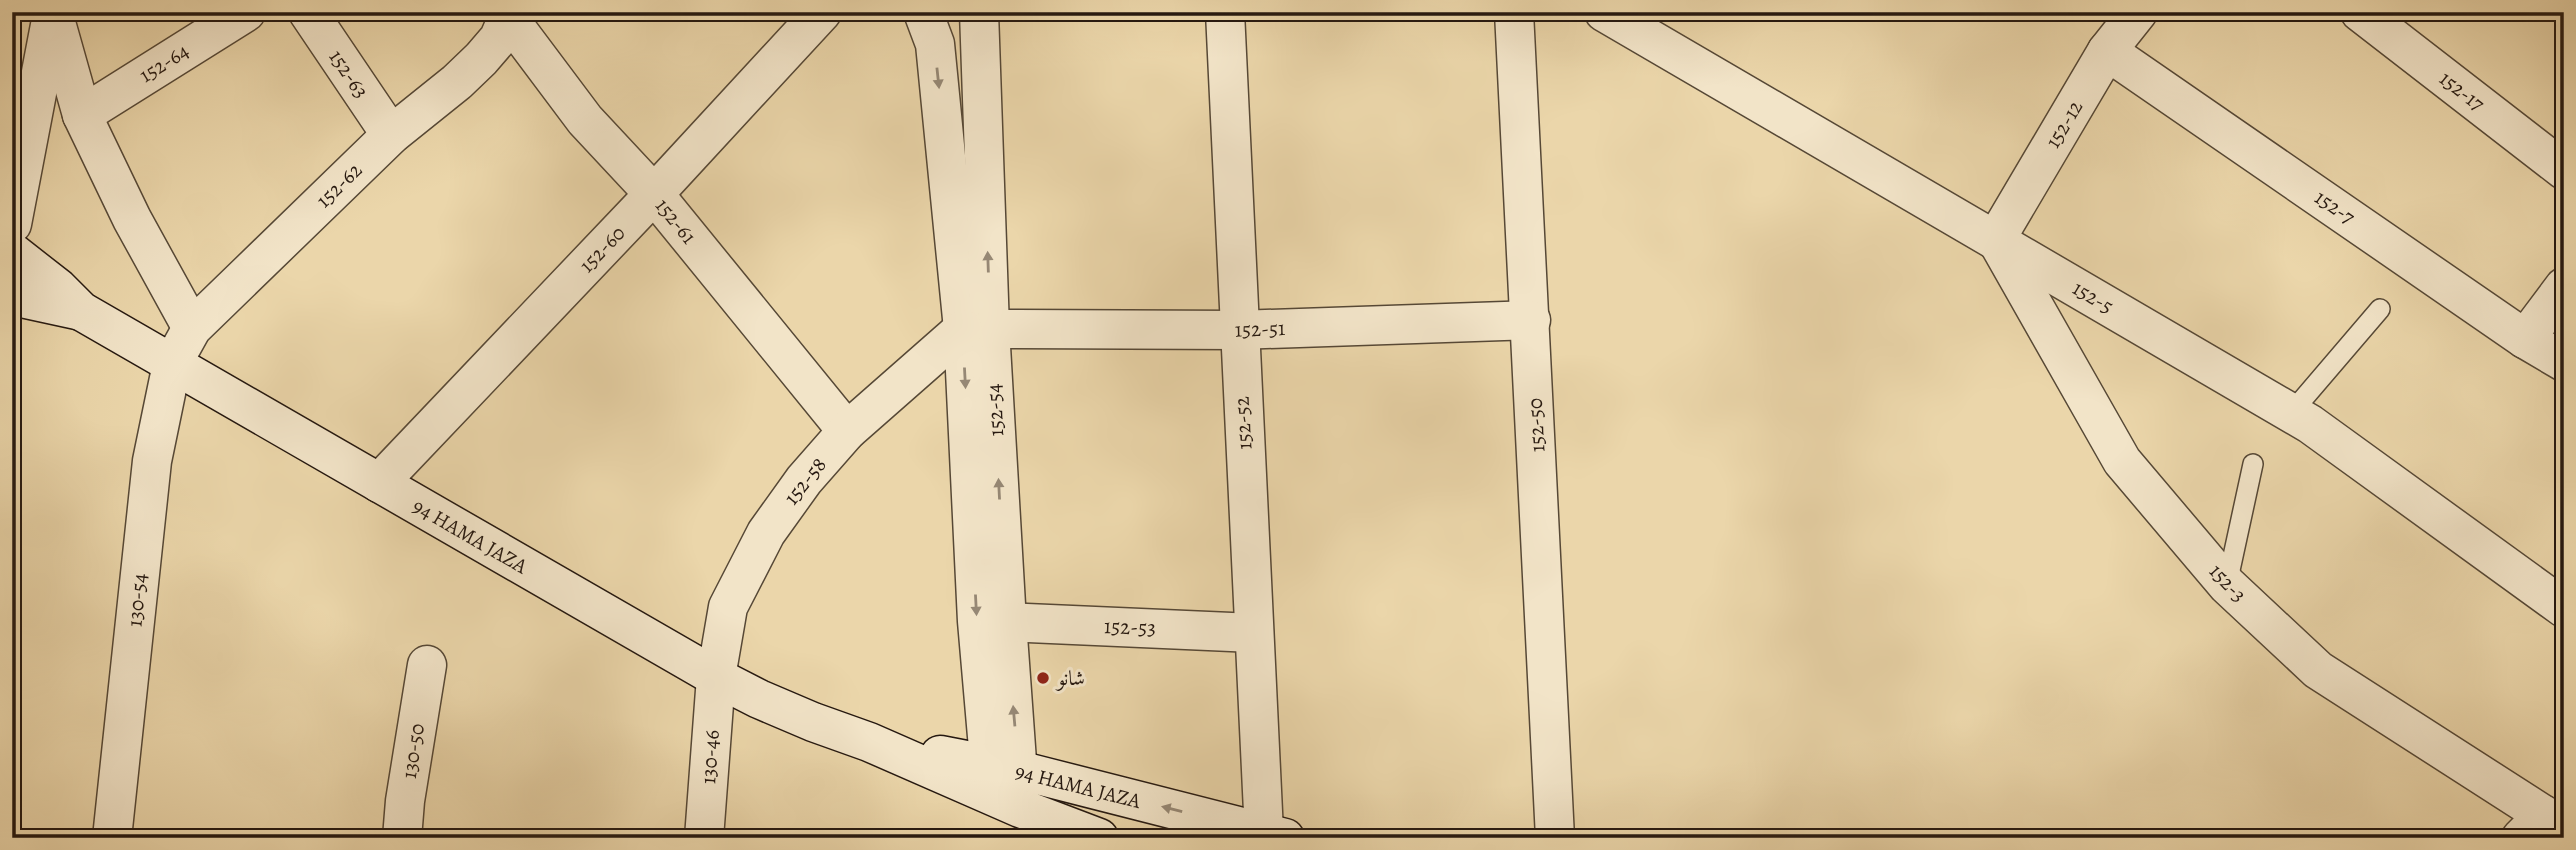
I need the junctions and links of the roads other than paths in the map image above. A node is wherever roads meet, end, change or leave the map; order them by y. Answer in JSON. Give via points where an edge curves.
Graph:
{"nodes":[{"id":1,"x":53,"y":12,"type":"edge"},
{"id":2,"x":246,"y":12,"type":"edge"},
{"id":3,"x":308,"y":12,"type":"edge"},
{"id":4,"x":822,"y":12,"type":"edge"},
{"id":5,"x":923,"y":12,"type":"edge"},
{"id":6,"x":979,"y":12,"type":"edge"},
{"id":7,"x":1225,"y":12,"type":"edge"},
{"id":8,"x":1514,"y":12,"type":"edge"},
{"id":9,"x":1604,"y":12,"type":"edge"},
{"id":10,"x":2138,"y":12,"type":"edge"},
{"id":11,"x":2360,"y":12,"type":"edge"},
{"id":12,"x":507,"y":14,"type":"edge"},
{"id":13,"x":2107,"y":51,"type":"junction"},
{"id":14,"x":82,"y":115,"type":"junction"},
{"id":15,"x":391,"y":135,"type":"junction"},
{"id":16,"x":2564,"y":170,"type":"edge"},
{"id":17,"x":654,"y":194,"type":"junction"},
{"id":18,"x":12,"y":224,"type":"edge"},
{"id":19,"x":1996,"y":239,"type":"junction"},
{"id":20,"x":12,"y":252,"type":"edge"},
{"id":21,"x":2564,"y":288,"type":"edge"},
{"id":22,"x":12,"y":296,"type":"edge"},
{"id":23,"x":2380,"y":309,"type":"dead end"},
{"id":24,"x":81,"y":311,"type":"junction"},
{"id":25,"x":1531,"y":320,"type":"junction"},
{"id":26,"x":192,"y":328,"type":"junction"},
{"id":27,"x":977,"y":329,"type":"junction"},
{"id":28,"x":1238,"y":330,"type":"junction"},
{"id":29,"x":2525,"y":339,"type":"junction"},
{"id":30,"x":2564,"y":362,"type":"edge"},
{"id":31,"x":172,"y":365,"type":"junction"},
{"id":32,"x":2291,"y":414,"type":"junction"},
{"id":33,"x":847,"y":431,"type":"junction"},
{"id":34,"x":2253,"y":464,"type":"dead end"},
{"id":35,"x":379,"y":483,"type":"junction"},
{"id":36,"x":2227,"y":585,"type":"junction"},
{"id":37,"x":2564,"y":608,"type":"edge"},
{"id":38,"x":1007,"y":622,"type":"junction"},
{"id":39,"x":1254,"y":632,"type":"junction"},
{"id":40,"x":427,"y":664,"type":"dead end"},
{"id":41,"x":716,"y":677,"type":"junction"},
{"id":42,"x":1005,"y":784,"type":"junction"},
{"id":43,"x":2543,"y":827,"type":"edge"},
{"id":44,"x":1275,"y":835,"type":"edge"},
{"id":45,"x":112,"y":838,"type":"edge"},
{"id":46,"x":402,"y":838,"type":"edge"},
{"id":47,"x":704,"y":838,"type":"edge"},
{"id":48,"x":1099,"y":838,"type":"edge"},
{"id":49,"x":1555,"y":838,"type":"edge"}],
"edges":[{"from":1,"to":14,"type":"street"},
{"from":1,"to":18,"type":"street"},
{"from":2,"to":14,"type":"street","name":"152-64"},
{"from":3,"to":15,"type":"street","name":"152-63"},
{"from":4,"to":17,"type":"street","name":"152-60"},
{"from":5,"to":27,"type":"street","name":"152-54","one_way":true,"via":[[935,44]]},
{"from":27,"to":6,"type":"street","name":"152-54","one_way":true},
{"from":7,"to":28,"type":"street","name":"152-52"},
{"from":8,"to":25,"type":"street","name":"152-50"},
{"from":9,"to":19,"type":"street","name":"152-5"},
{"from":10,"to":13,"type":"street","name":"152-12"},
{"from":11,"to":16,"type":"street","name":"152-17"},
{"from":12,"to":15,"type":"street","name":"152-62","via":[[499,38],[481,60]]},
{"from":12,"to":17,"type":"street","name":"152-61","via":[[585,120]]},
{"from":13,"to":19,"type":"street","name":"152-12"},
{"from":13,"to":29,"type":"street","name":"152-7"},
{"from":14,"to":26,"type":"street"},
{"from":15,"to":26,"type":"street","name":"152-62"},
{"from":17,"to":33,"type":"street","name":"152-61"},
{"from":17,"to":35,"type":"street","name":"152-60"},
{"from":19,"to":32,"type":"street","name":"152-5"},
{"from":19,"to":36,"type":"street","name":"152-3","via":[[2122,461]]},
{"from":20,"to":24,"type":"street","name":"94 HAMA JAZA"},
{"from":21,"to":29,"type":"street"},
{"from":22,"to":24,"type":"street","name":"94 HAMA JAZA"},
{"from":23,"to":32,"type":"lane"},
{"from":24,"to":31,"type":"street","name":"94 HAMA JAZA"},
{"from":25,"to":28,"type":"street","name":"152-51"},
{"from":25,"to":49,"type":"street","name":"152-50"},
{"from":26,"to":31,"type":"street","name":"152-62"},
{"from":27,"to":28,"type":"street","name":"152-51"},
{"from":27,"to":33,"type":"street","name":"152-58"},
{"from":38,"to":27,"type":"street","name":"152-54","one_way":true},
{"from":27,"to":42,"type":"street","name":"152-54","one_way":true,"via":[[977,621]]},
{"from":28,"to":39,"type":"street","name":"152-52"},
{"from":29,"to":30,"type":"street","name":"152-7"},
{"from":31,"to":35,"type":"street","name":"94 HAMA JAZA"},
{"from":31,"to":45,"type":"street","name":"130-54","via":[[152,461]]},
{"from":32,"to":37,"type":"street","name":"152-5"},
{"from":33,"to":41,"type":"street","name":"152-58","via":[[766,533],[728,607]]},
{"from":34,"to":36,"type":"lane"},
{"from":35,"to":41,"type":"street","name":"94 HAMA JAZA"},
{"from":36,"to":43,"type":"street","name":"152-3","via":[[2318,670]]},
{"from":38,"to":39,"type":"street","name":"152-53"},
{"from":42,"to":38,"type":"street","name":"152-54","one_way":true},
{"from":39,"to":44,"type":"street","name":"152-52"},
{"from":40,"to":46,"type":"street","name":"130-50"},
{"from":41,"to":42,"type":"street","name":"94 HAMA JAZA","via":[[802,718]]},
{"from":41,"to":47,"type":"street","name":"130-46"},
{"from":44,"to":42,"type":"street","name":"94 HAMA JAZA","one_way":true},
{"from":42,"to":48,"type":"street","name":"94 HAMA JAZA"}]}
